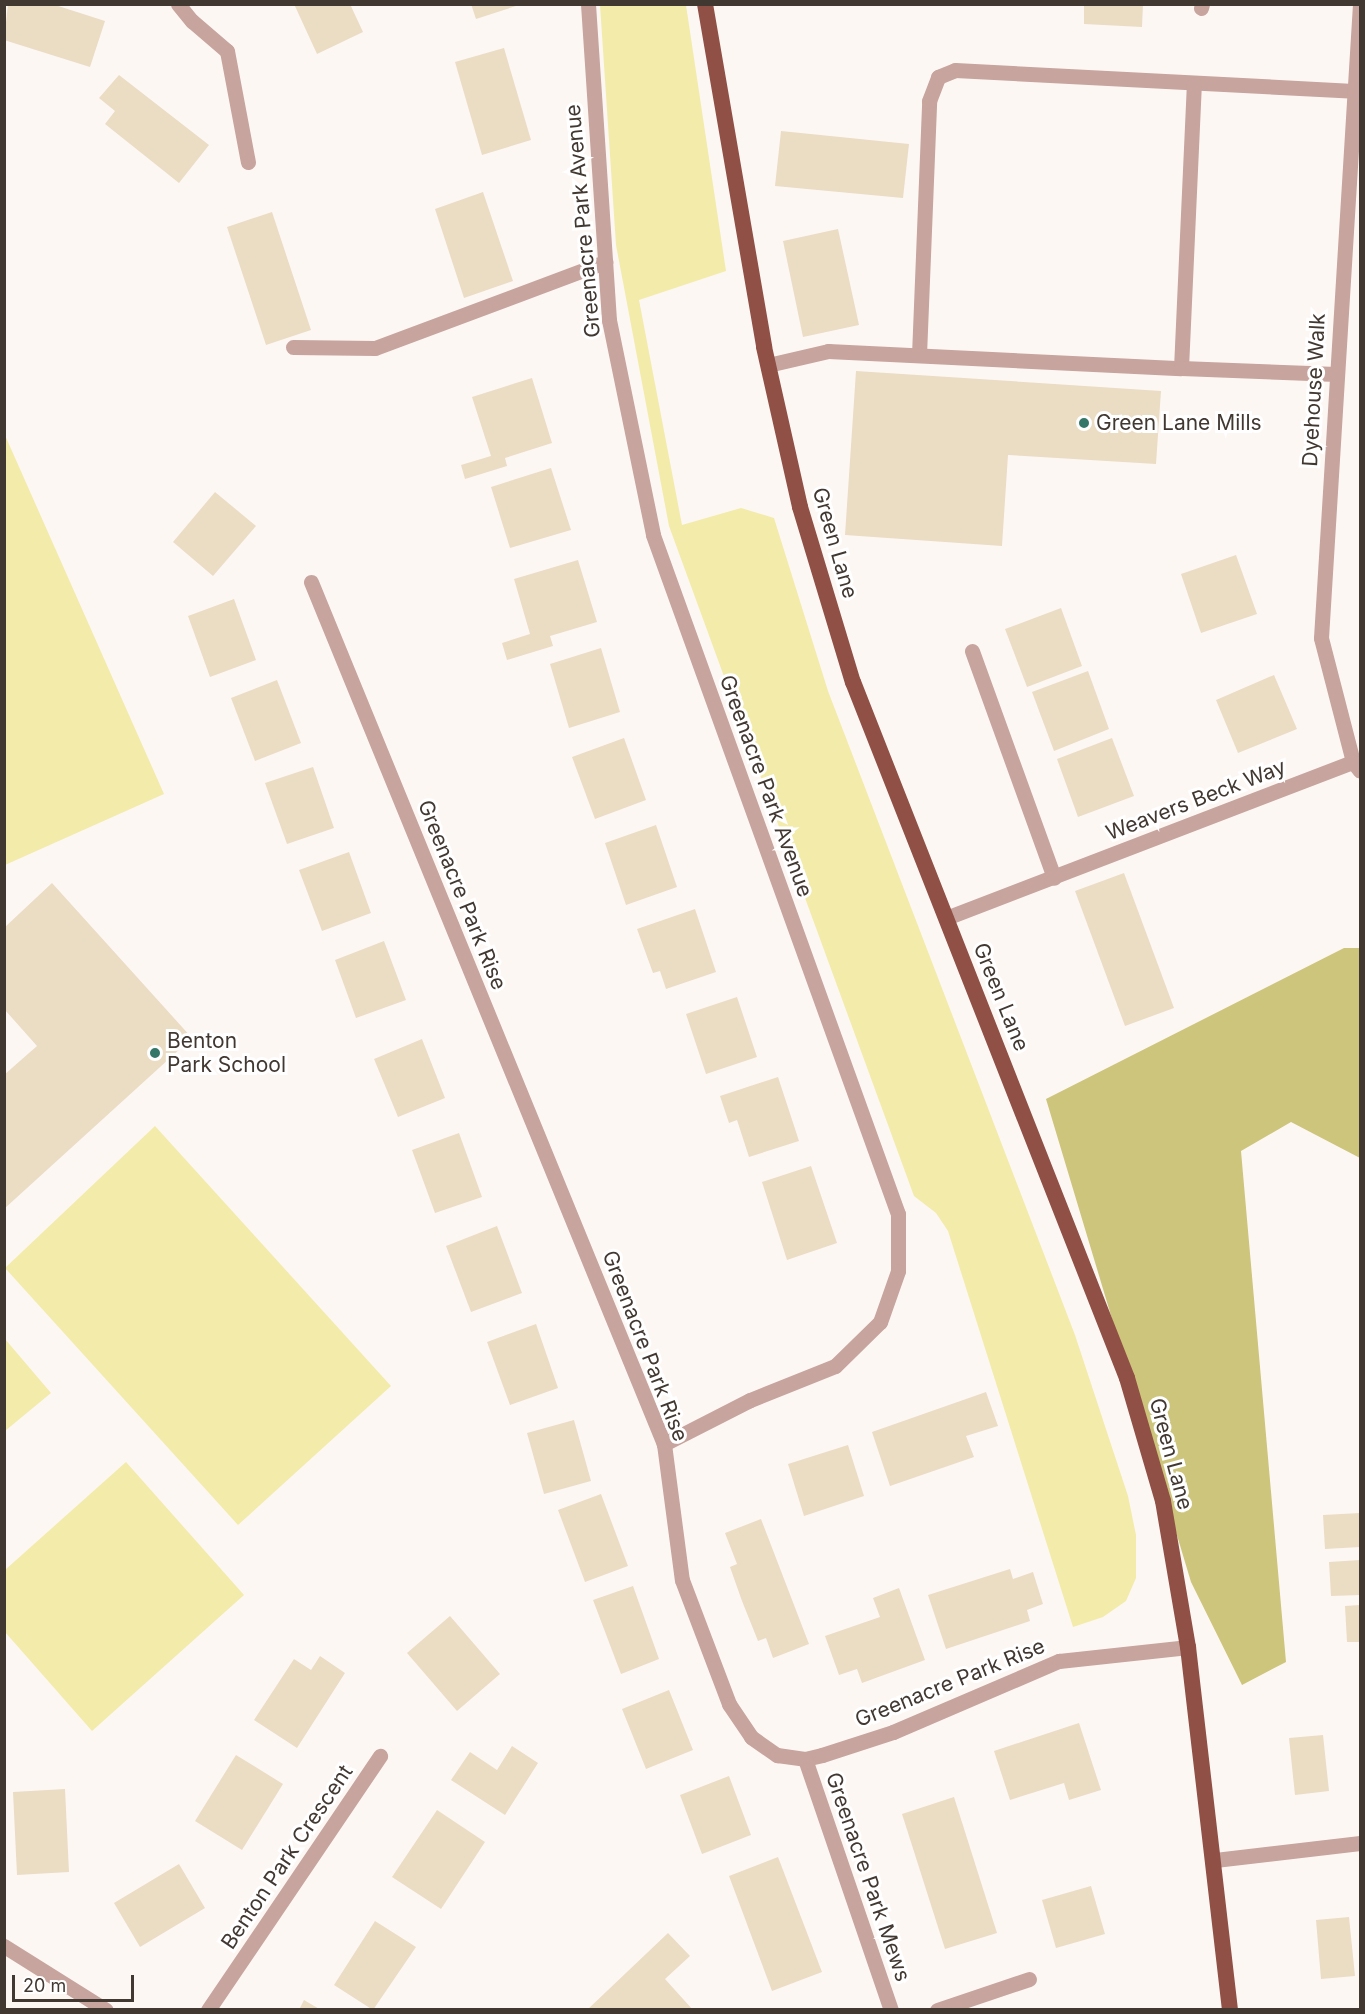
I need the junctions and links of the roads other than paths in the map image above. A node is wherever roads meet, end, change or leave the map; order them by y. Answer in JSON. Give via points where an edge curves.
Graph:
{"nodes":[{"id":1,"x":177,"y":4,"type":"edge"},
{"id":2,"x":588,"y":4,"type":"edge"},
{"id":3,"x":705,"y":4,"type":"edge"},
{"id":4,"x":1360,"y":4,"type":"edge"},
{"id":5,"x":1194,"y":84,"type":"junction"},
{"id":6,"x":1353,"y":91,"type":"junction"},
{"id":7,"x":248,"y":162,"type":"dead end"},
{"id":8,"x":606,"y":262,"type":"junction"},
{"id":9,"x":293,"y":347,"type":"dead end"},
{"id":10,"x":919,"y":355,"type":"junction"},
{"id":11,"x":768,"y":365,"type":"junction"},
{"id":12,"x":1181,"y":368,"type":"junction"},
{"id":13,"x":1336,"y":374,"type":"junction"},
{"id":14,"x":311,"y":582,"type":"dead end"},
{"id":15,"x":972,"y":651,"type":"dead end"},
{"id":16,"x":1357,"y":767,"type":"edge"},
{"id":17,"x":1054,"y":878,"type":"junction"},
{"id":18,"x":946,"y":918,"type":"junction"},
{"id":19,"x":664,"y":1444,"type":"junction"},
{"id":20,"x":1188,"y":1647,"type":"junction"},
{"id":21,"x":380,"y":1756,"type":"dead end"},
{"id":22,"x":805,"y":1759,"type":"junction"},
{"id":23,"x":1360,"y":1843,"type":"edge"},
{"id":24,"x":1215,"y":1860,"type":"junction"},
{"id":25,"x":4,"y":1946,"type":"edge"},
{"id":26,"x":1029,"y":1979,"type":"dead end"},
{"id":27,"x":106,"y":2010,"type":"edge"},
{"id":28,"x":208,"y":2010,"type":"edge"},
{"id":29,"x":891,"y":2010,"type":"edge"},
{"id":30,"x":937,"y":2010,"type":"edge"},
{"id":31,"x":1230,"y":2010,"type":"edge"}],
"edges":[{"from":1,"to":7,"type":"street","via":[[227,51]]},
{"from":2,"to":8,"type":"street","name":"Greenacre Park Avenue"},
{"from":3,"to":11,"type":"highway","name":"Green Lane"},
{"from":4,"to":6,"type":"street","name":"Dyehouse Walk"},
{"from":5,"to":6,"type":"street"},
{"from":5,"to":10,"type":"street","via":[[955,70],[938,77],[929,101]]},
{"from":5,"to":12,"type":"street"},
{"from":6,"to":13,"type":"street","name":"Dyehouse Walk"},
{"from":8,"to":9,"type":"street","via":[[375,348]]},
{"from":8,"to":19,"type":"street","name":"Greenacre Park Avenue","via":[[609,320],[654,535],[898,1214],[898,1271],[880,1322],[843,1359]]},
{"from":10,"to":11,"type":"street","via":[[828,351]]},
{"from":10,"to":12,"type":"street"},
{"from":11,"to":18,"type":"highway","name":"Green Lane","via":[[800,507],[853,682]]},
{"from":12,"to":13,"type":"street"},
{"from":13,"to":16,"type":"street","name":"Dyehouse Walk","via":[[1321,638]]},
{"from":14,"to":19,"type":"street","name":"Greenacre Park Rise"},
{"from":15,"to":17,"type":"street"},
{"from":16,"to":17,"type":"street","name":"Weavers Beck Way"},
{"from":17,"to":18,"type":"street","name":"Weavers Beck Way"},
{"from":18,"to":20,"type":"highway","name":"Green Lane","via":[[1127,1378],[1163,1501]]},
{"from":19,"to":22,"type":"street","name":"Greenacre Park Rise","via":[[682,1580],[729,1704],[751,1737],[777,1755]]},
{"from":20,"to":22,"type":"street","name":"Greenacre Park Rise","via":[[1059,1661],[893,1732]]},
{"from":20,"to":24,"type":"highway","name":"Green Lane"},
{"from":21,"to":28,"type":"street","name":"Benton Park Crescent"},
{"from":22,"to":29,"type":"street","name":"Greenacre Park Mews"},
{"from":23,"to":24,"type":"street"},
{"from":24,"to":31,"type":"highway","name":"Green Lane"},
{"from":25,"to":27,"type":"street"},
{"from":26,"to":30,"type":"street"}]}
